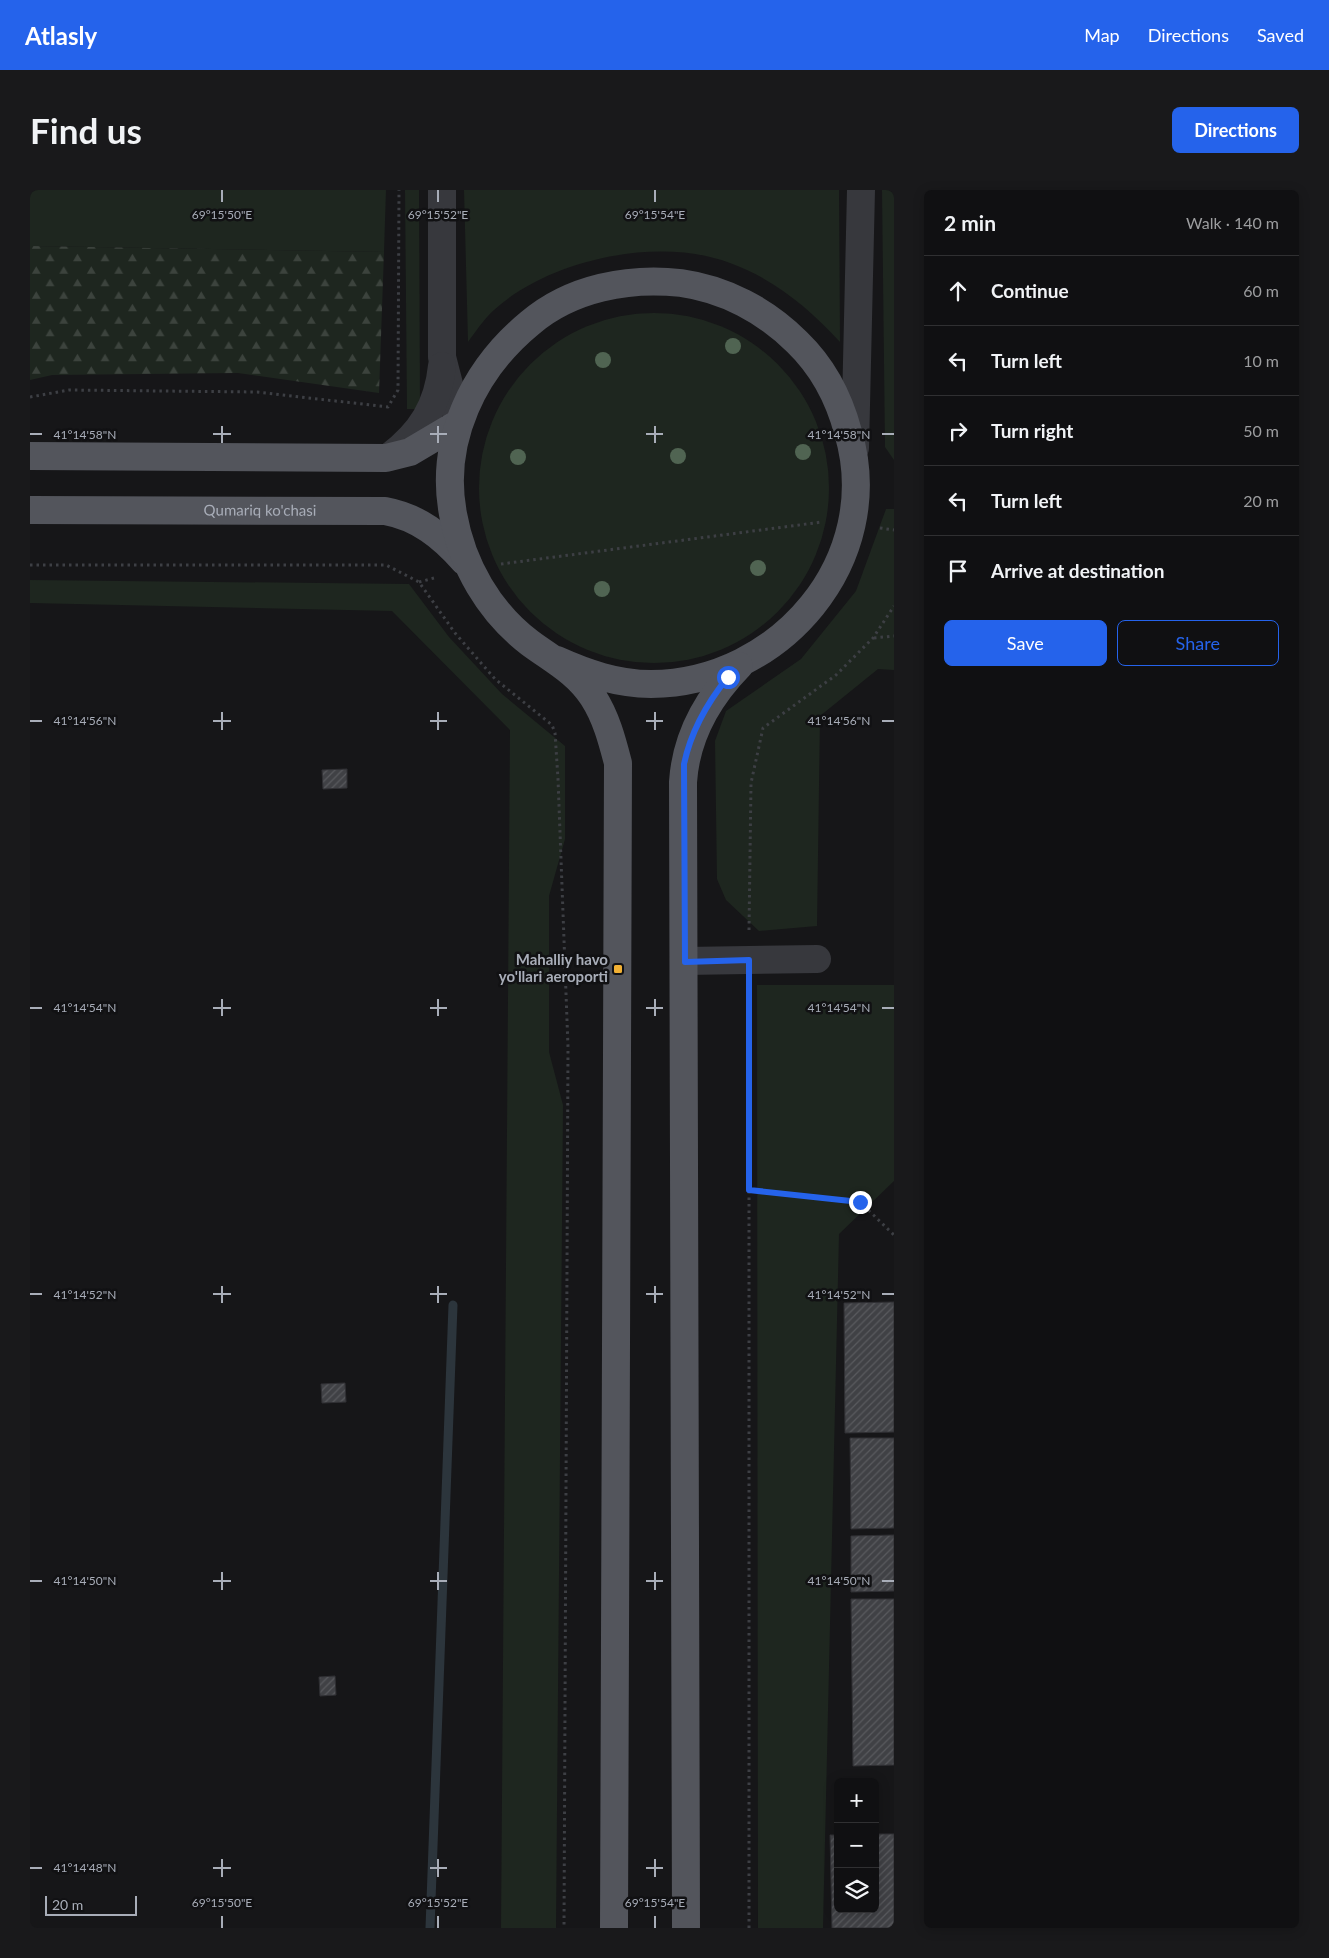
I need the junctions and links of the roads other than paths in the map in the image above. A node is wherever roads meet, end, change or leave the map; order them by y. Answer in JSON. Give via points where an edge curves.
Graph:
{"nodes":[{"id":1,"x":442,"y":190,"type":"edge"},
{"id":2,"x":861,"y":190,"type":"edge"},
{"id":3,"x":442,"y":357,"type":"junction"},
{"id":4,"x":459,"y":423,"type":"junction"},
{"id":5,"x":30,"y":456,"type":"edge"},
{"id":6,"x":386,"y":458,"type":"junction"},
{"id":7,"x":855,"y":464,"type":"junction"},
{"id":8,"x":30,"y":510,"type":"edge"},
{"id":9,"x":482,"y":566,"type":"junction"},
{"id":10,"x":556,"y":660,"type":"junction"},
{"id":11,"x":740,"y":664,"type":"junction"},
{"id":12,"x":817,"y":959,"type":"dead end"},
{"id":13,"x":685,"y":962,"type":"junction"},
{"id":14,"x":614,"y":1928,"type":"edge"},
{"id":15,"x":686,"y":1928,"type":"edge"}],
"edges":[{"from":1,"to":3,"type":"lane"},
{"from":2,"to":7,"type":"lane"},
{"from":3,"to":4,"type":"lane"},
{"from":3,"to":6,"type":"lane","via":[[440,387],[430,414],[411,439]]},
{"from":4,"to":6,"type":"main road","via":[[410,452]]},
{"from":4,"to":7,"type":"main road","via":[[471,392],[489,364],[510,339],[536,317],[565,300],[596,288],[662,281],[696,285],[728,295],[785,329],[808,352],[827,380],[842,410]]},
{"from":4,"to":9,"type":"main road","via":[[452,452],[452,512],[459,540]]},
{"from":5,"to":6,"type":"main road"},
{"from":7,"to":11,"type":"main road","via":[[856,501],[852,524],[829,582],[812,608],[791,630]]},
{"from":8,"to":9,"type":"main road","name":"Qumariq ko'chasi","via":[[385,511],[430,528]]},
{"from":9,"to":10,"type":"main road","via":[[485,596],[529,642]]},
{"from":10,"to":11,"type":"main road","via":[[616,681],[648,684],[711,676]]},
{"from":10,"to":14,"type":"main road","via":[[583,684],[602,714],[613,746],[619,780]]},
{"from":11,"to":13,"type":"main road","via":[[708,704],[691,739],[684,764]]},
{"from":12,"to":13,"type":"lane"},
{"from":13,"to":15,"type":"main road"}]}
